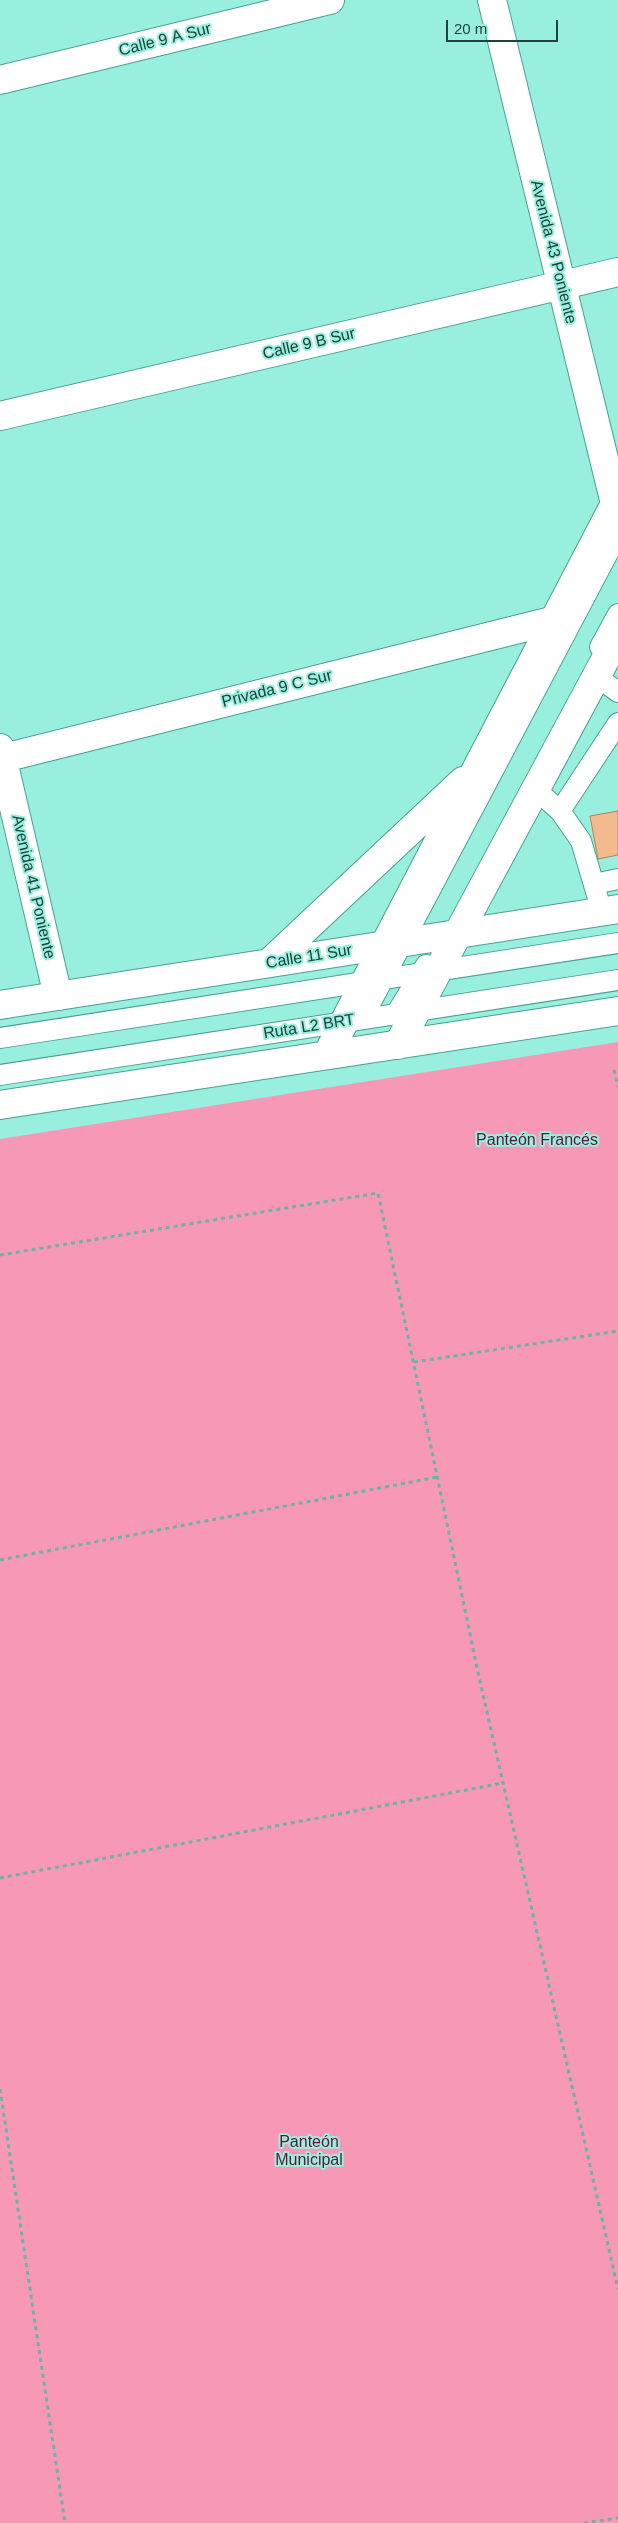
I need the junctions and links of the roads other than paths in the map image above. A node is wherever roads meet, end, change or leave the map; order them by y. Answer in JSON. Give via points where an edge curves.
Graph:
{"nodes":[{"id":1,"x":330,"y":0,"type":"edge"},
{"id":2,"x":492,"y":0,"type":"edge"},
{"id":3,"x":0,"y":80,"type":"edge"},
{"id":4,"x":618,"y":272,"type":"edge"},
{"id":5,"x":561,"y":286,"type":"junction"},
{"id":6,"x":0,"y":416,"type":"edge"},
{"id":7,"x":616,"y":501,"type":"edge"},
{"id":8,"x":618,"y":534,"type":"edge"},
{"id":9,"x":618,"y":614,"type":"edge"},
{"id":10,"x":555,"y":620,"type":"junction"},
{"id":11,"x":618,"y":636,"type":"edge"},
{"id":12,"x":596,"y":676,"type":"junction"},
{"id":13,"x":618,"y":692,"type":"edge"},
{"id":14,"x":618,"y":723,"type":"edge"},
{"id":15,"x":1,"y":755,"type":"edge"},
{"id":16,"x":481,"y":764,"type":"junction"},
{"id":17,"x":536,"y":790,"type":"junction"},
{"id":18,"x":560,"y":811,"type":"junction"},
{"id":19,"x":618,"y":879,"type":"edge"},
{"id":20,"x":594,"y":884,"type":"junction"},
{"id":21,"x":610,"y":910,"type":"edge"},
{"id":22,"x":451,"y":934,"type":"junction"},
{"id":23,"x":394,"y":943,"type":"junction"},
{"id":24,"x":618,"y":943,"type":"edge"},
{"id":25,"x":269,"y":963,"type":"junction"},
{"id":26,"x":430,"y":971,"type":"junction"},
{"id":27,"x":374,"y":980,"type":"junction"},
{"id":28,"x":618,"y":980,"type":"edge"},
{"id":29,"x":58,"y":996,"type":"junction"},
{"id":30,"x":0,"y":1005,"type":"edge"},
{"id":31,"x":618,"y":1011,"type":"edge"},
{"id":32,"x":406,"y":1012,"type":"junction"},
{"id":33,"x":353,"y":1021,"type":"junction"},
{"id":34,"x":0,"y":1038,"type":"edge"},
{"id":35,"x":398,"y":1045,"type":"junction"},
{"id":36,"x":327,"y":1055,"type":"junction"},
{"id":37,"x":0,"y":1075,"type":"edge"},
{"id":38,"x":0,"y":1105,"type":"edge"}],
"edges":[{"from":1,"to":3,"type":"main road","name":"Calle 9 A Sur"},
{"from":2,"to":5,"type":"main road","name":"Avenida 43 Poniente"},
{"from":4,"to":5,"type":"main road","name":"Calle 9 B Sur"},
{"from":5,"to":6,"type":"main road","name":"Calle 9 B Sur"},
{"from":5,"to":7,"type":"main road","name":"Avenida 43 Poniente"},
{"from":7,"to":10,"type":"main road"},
{"from":8,"to":23,"type":"lane"},
{"from":9,"to":22,"type":"lane"},
{"from":10,"to":15,"type":"main road","name":"Privada 9 C Sur"},
{"from":10,"to":16,"type":"main road"},
{"from":11,"to":12,"type":"main road"},
{"from":12,"to":13,"type":"lane"},
{"from":12,"to":17,"type":"main road"},
{"from":14,"to":18,"type":"lane"},
{"from":15,"to":29,"type":"main road","name":"Avenida 41 Poniente"},
{"from":16,"to":23,"type":"main road"},
{"from":16,"to":25,"type":"main road"},
{"from":17,"to":18,"type":"lane"},
{"from":17,"to":22,"type":"main road"},
{"from":18,"to":20,"type":"lane","via":[[581,841]]},
{"from":19,"to":20,"type":"lane"},
{"from":20,"to":21,"type":"lane"},
{"from":21,"to":22,"type":"main road","name":"Calle 11 Sur"},
{"from":22,"to":23,"type":"main road","name":"Calle 11 Sur"},
{"from":22,"to":26,"type":"main road"},
{"from":23,"to":25,"type":"main road","name":"Calle 11 Sur"},
{"from":23,"to":27,"type":"main road"},
{"from":24,"to":26,"type":"lane"},
{"from":25,"to":29,"type":"main road","name":"Calle 11 Sur"},
{"from":26,"to":27,"type":"lane"},
{"from":26,"to":32,"type":"main road"},
{"from":27,"to":33,"type":"main road"},
{"from":27,"to":34,"type":"lane"},
{"from":28,"to":32,"type":"lane","name":"Ruta L2 BRT"},
{"from":29,"to":30,"type":"main road","name":"Calle 11 Sur"},
{"from":31,"to":35,"type":"main road"},
{"from":32,"to":33,"type":"lane","name":"Ruta L2 BRT"},
{"from":32,"to":35,"type":"main road"},
{"from":33,"to":36,"type":"main road"},
{"from":33,"to":37,"type":"lane","name":"Ruta L2 BRT"},
{"from":35,"to":36,"type":"main road"},
{"from":36,"to":38,"type":"main road"}]}
